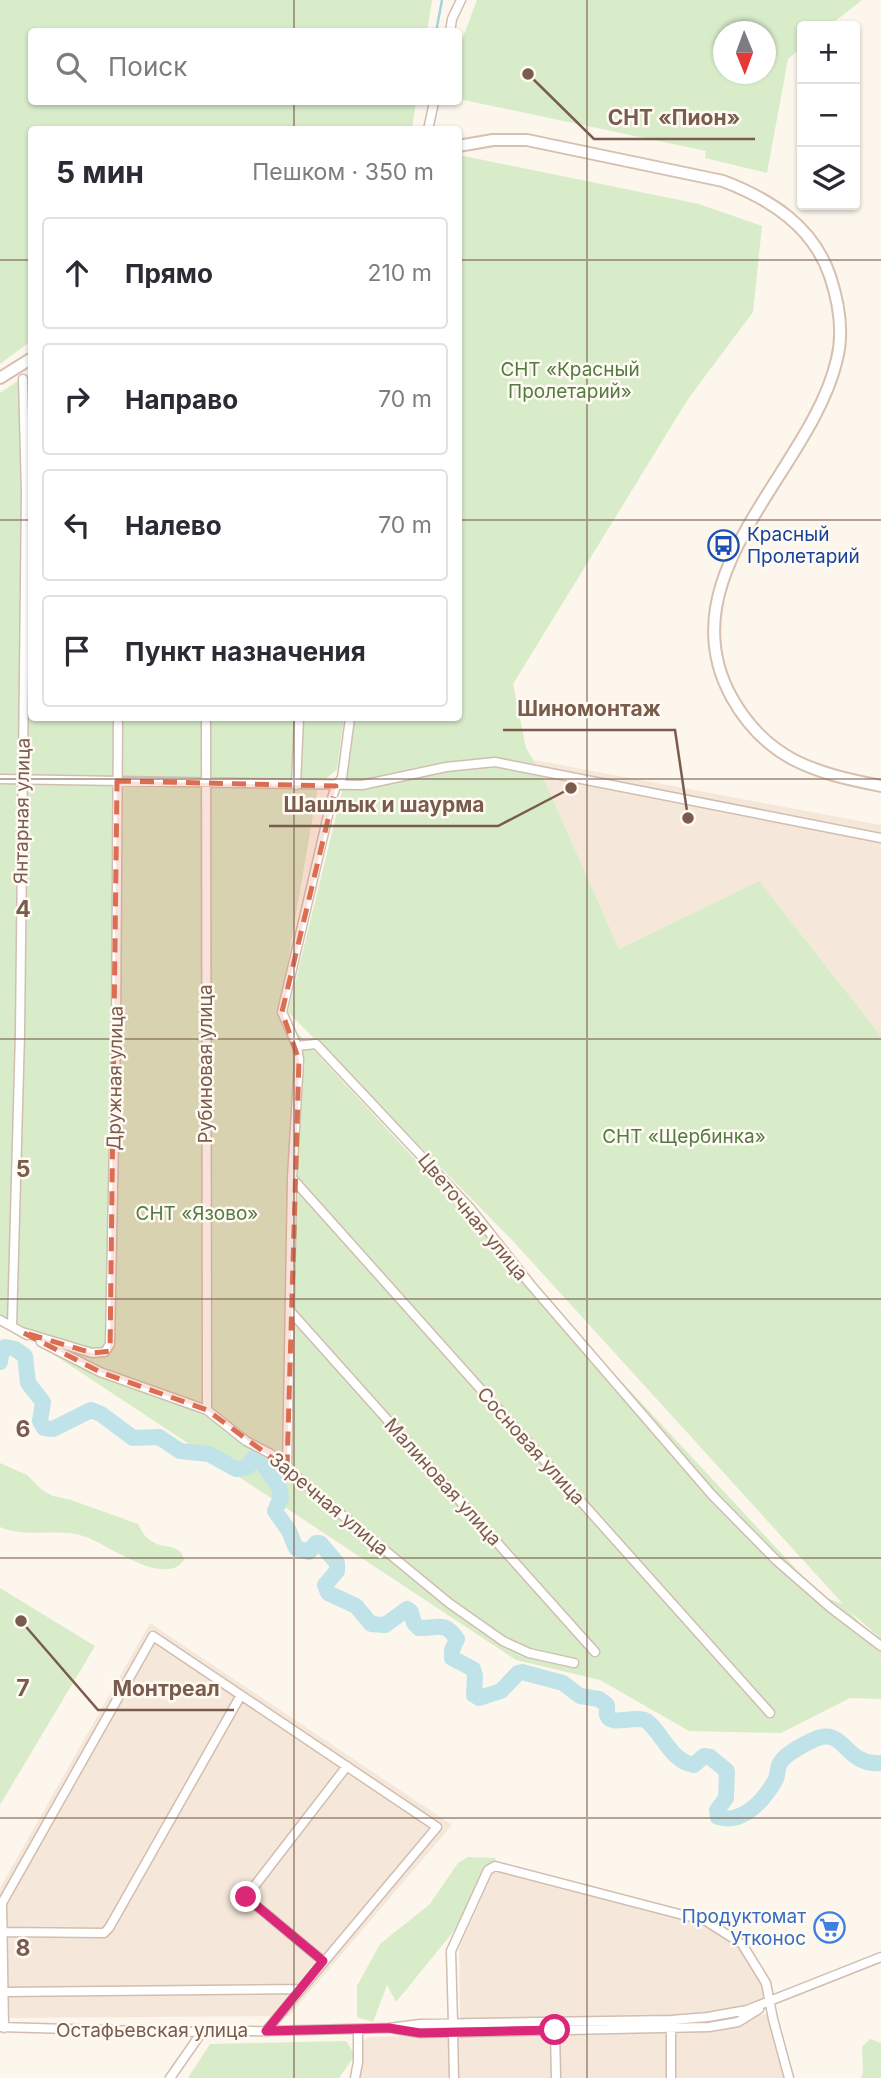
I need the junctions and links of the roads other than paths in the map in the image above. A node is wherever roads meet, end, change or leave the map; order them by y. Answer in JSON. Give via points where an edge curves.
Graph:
{"nodes":[{"id":1,"x":461,"y":0,"type":"edge"},
{"id":2,"x":451,"y":28,"type":"edge"},
{"id":3,"x":433,"y":105,"type":"edge"},
{"id":4,"x":429,"y":126,"type":"edge"},
{"id":5,"x":462,"y":145,"type":"edge"},
{"id":6,"x":28,"y":360,"type":"edge"},
{"id":7,"x":0,"y":378,"type":"edge"},
{"id":8,"x":23,"y":379,"type":"dead end"},
{"id":9,"x":118,"y":721,"type":"edge"},
{"id":10,"x":206,"y":721,"type":"edge"},
{"id":11,"x":299,"y":721,"type":"edge"},
{"id":12,"x":350,"y":721,"type":"edge"},
{"id":13,"x":0,"y":779,"type":"edge"},
{"id":14,"x":23,"y":779,"type":"junction"},
{"id":15,"x":117,"y":781,"type":"junction"},
{"id":16,"x":204,"y":783,"type":"junction"},
{"id":17,"x":296,"y":785,"type":"junction"},
{"id":18,"x":336,"y":786,"type":"junction"},
{"id":19,"x":881,"y":786,"type":"edge"},
{"id":20,"x":881,"y":838,"type":"edge"},
{"id":21,"x":297,"y":1046,"type":"junction"},
{"id":22,"x":292,"y":1178,"type":"junction"},
{"id":23,"x":290,"y":1311,"type":"junction"},
{"id":24,"x":0,"y":1320,"type":"edge"},
{"id":25,"x":12,"y":1326,"type":"junction"},
{"id":26,"x":22,"y":1332,"type":"junction"},
{"id":27,"x":207,"y":1410,"type":"junction"},
{"id":28,"x":287,"y":1469,"type":"junction"},
{"id":29,"x":881,"y":1646,"type":"edge"},
{"id":30,"x":595,"y":1653,"type":"dead end"},
{"id":31,"x":574,"y":1663,"type":"dead end"},
{"id":32,"x":241,"y":1695,"type":"junction"},
{"id":33,"x":770,"y":1713,"type":"dead end"},
{"id":34,"x":347,"y":1766,"type":"junction"},
{"id":35,"x":2,"y":1932,"type":"junction"},
{"id":36,"x":881,"y":1957,"type":"edge"},
{"id":37,"x":323,"y":1961,"type":"junction"},
{"id":38,"x":300,"y":1989,"type":"junction"},
{"id":39,"x":2,"y":1992,"type":"junction"},
{"id":40,"x":767,"y":2003,"type":"junction"},
{"id":41,"x":2,"y":2027,"type":"edge"},
{"id":42,"x":453,"y":2028,"type":"junction"},
{"id":43,"x":671,"y":2028,"type":"junction"},
{"id":44,"x":358,"y":2029,"type":"junction"},
{"id":45,"x":555,"y":2030,"type":"junction"},
{"id":46,"x":266,"y":2031,"type":"junction"},
{"id":47,"x":202,"y":2032,"type":"junction"},
{"id":48,"x":170,"y":2078,"type":"edge"},
{"id":49,"x":355,"y":2078,"type":"edge"},
{"id":50,"x":454,"y":2078,"type":"edge"},
{"id":51,"x":556,"y":2078,"type":"edge"},
{"id":52,"x":671,"y":2078,"type":"edge"},
{"id":53,"x":789,"y":2078,"type":"edge"}],
"edges":[{"from":1,"to":2,"type":"street"},
{"from":3,"to":4,"type":"street"},
{"from":5,"to":19,"type":"main road","via":[[527,140],[723,181],[753,192],[793,219],[813,240],[837,298],[841,329],[837,359],[825,396],[721,580],[716,648],[725,686],[765,743],[793,761],[827,774]]},
{"from":6,"to":7,"type":"main road"},
{"from":8,"to":14,"type":"street","name":"Янтарная улица"},
{"from":9,"to":15,"type":"street","name":"Дружная улица"},
{"from":10,"to":16,"type":"street","name":"Рубиновая улица"},
{"from":11,"to":17,"type":"street"},
{"from":12,"to":18,"type":"street","via":[[342,778]]},
{"from":13,"to":14,"type":"street"},
{"from":14,"to":15,"type":"street"},
{"from":14,"to":25,"type":"street","name":"Янтарная улица"},
{"from":15,"to":16,"type":"street"},
{"from":15,"to":26,"type":"street","name":"Дружная улица","via":[[110,1344],[105,1352],[92,1353]]},
{"from":16,"to":17,"type":"street"},
{"from":16,"to":27,"type":"street","name":"Рубиновая улица"},
{"from":17,"to":18,"type":"street"},
{"from":18,"to":20,"type":"street","via":[[495,762]]},
{"from":18,"to":21,"type":"street","via":[[282,1012]]},
{"from":21,"to":22,"type":"street"},
{"from":21,"to":29,"type":"street","name":"Цветочная улица","via":[[316,1044],[410,1142],[712,1495],[776,1560]]},
{"from":22,"to":23,"type":"street"},
{"from":22,"to":33,"type":"street","name":"Сосновая улица"},
{"from":23,"to":28,"type":"street"},
{"from":23,"to":30,"type":"street","name":"Малиновая улица"},
{"from":24,"to":25,"type":"street","name":"Заречная улица"},
{"from":25,"to":26,"type":"street","name":"Заречная улица"},
{"from":26,"to":27,"type":"street","name":"Заречная улица","via":[[100,1371]]},
{"from":27,"to":28,"type":"street","name":"Заречная улица"},
{"from":28,"to":31,"type":"street","name":"Заречная улица","via":[[503,1642]]},
{"from":32,"to":34,"type":"street"},
{"from":32,"to":35,"type":"street","via":[[104,1933]]},
{"from":32,"to":35,"type":"street","via":[[153,1636],[6,1894]]},
{"from":34,"to":37,"type":"street","via":[[246,1897]]},
{"from":34,"to":37,"type":"street","via":[[437,1827]]},
{"from":35,"to":39,"type":"street"},
{"from":36,"to":40,"type":"street","name":"Остафьевская улица"},
{"from":37,"to":38,"type":"street"},
{"from":38,"to":39,"type":"street"},
{"from":38,"to":46,"type":"street"},
{"from":39,"to":41,"type":"street"},
{"from":40,"to":42,"type":"street","name":"Остафьевская улица","via":[[715,2016],[671,2020]]},
{"from":40,"to":42,"type":"street","via":[[766,1983],[743,1944],[706,1921],[495,1866],[488,1870],[452,1951]]},
{"from":40,"to":43,"type":"street","name":"Остафьевская улица","via":[[738,2022]]},
{"from":40,"to":53,"type":"street"},
{"from":41,"to":47,"type":"street","name":"Остафьевская улица"},
{"from":42,"to":44,"type":"street","name":"Остафьевская улица","via":[[405,2024]]},
{"from":42,"to":45,"type":"street","name":"Остафьевская улица"},
{"from":42,"to":50,"type":"street"},
{"from":43,"to":45,"type":"street","name":"Остафьевская улица"},
{"from":43,"to":52,"type":"street"},
{"from":44,"to":46,"type":"street","name":"Остафьевская улица"},
{"from":44,"to":49,"type":"street"},
{"from":45,"to":51,"type":"street"},
{"from":46,"to":47,"type":"street","name":"Остафьевская улица"},
{"from":47,"to":48,"type":"street"}]}
